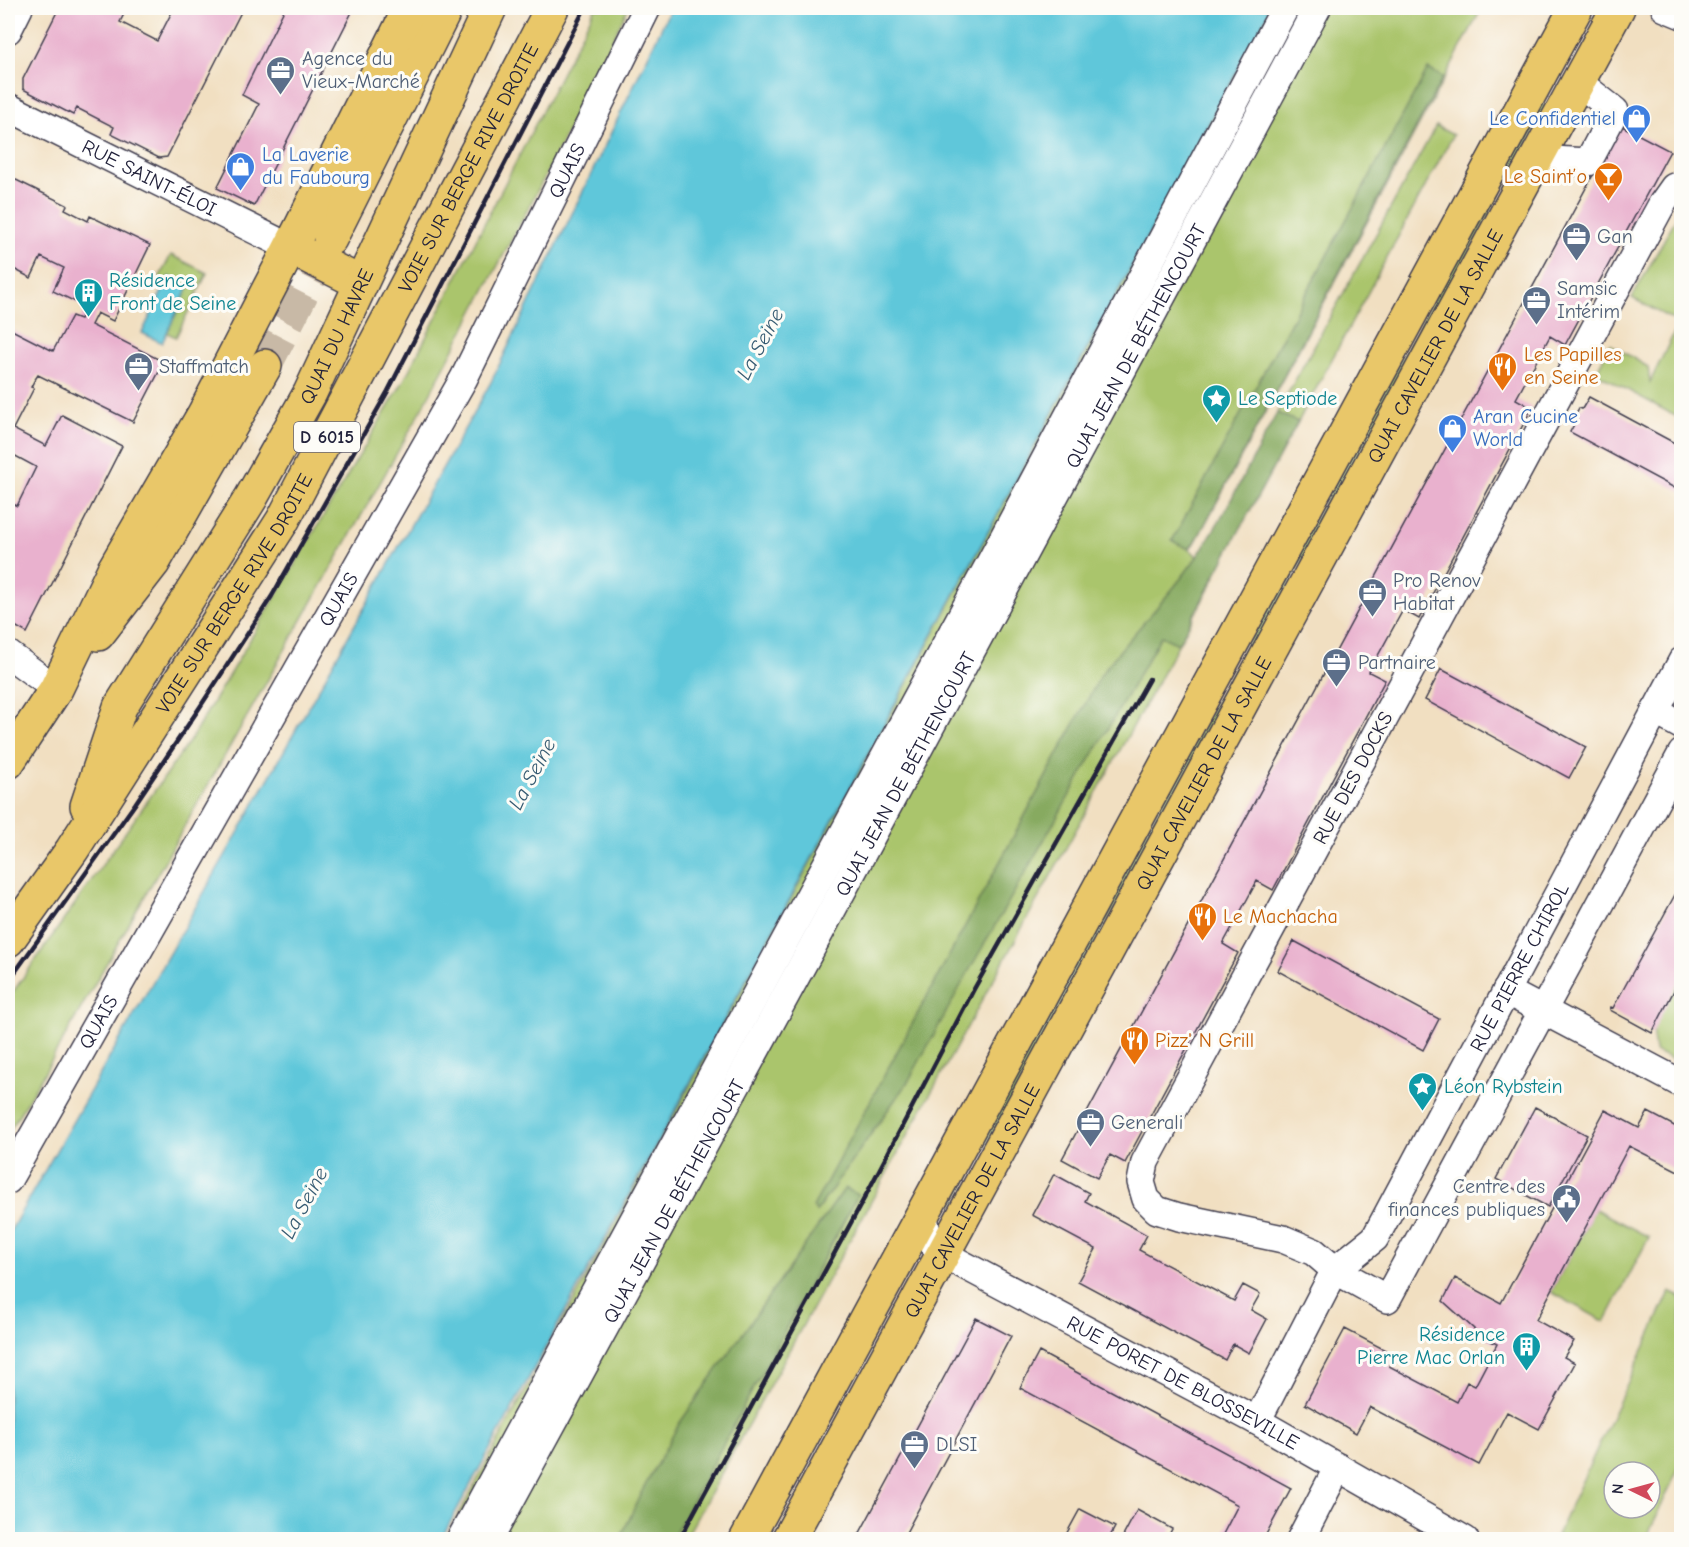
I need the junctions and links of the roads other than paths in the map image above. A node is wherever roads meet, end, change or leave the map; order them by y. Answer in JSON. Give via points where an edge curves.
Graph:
{"nodes":[{"id":1,"x":19,"y":8,"type":"edge"},
{"id":2,"x":410,"y":8,"type":"edge"},
{"id":3,"x":446,"y":8,"type":"edge"},
{"id":4,"x":490,"y":8,"type":"edge"},
{"id":5,"x":552,"y":8,"type":"edge"},
{"id":6,"x":647,"y":8,"type":"edge"},
{"id":7,"x":1285,"y":8,"type":"edge"},
{"id":8,"x":1317,"y":8,"type":"edge"},
{"id":9,"x":1576,"y":8,"type":"edge"},
{"id":10,"x":1618,"y":8,"type":"edge"},
{"id":11,"x":1665,"y":8,"type":"edge"},
{"id":12,"x":1682,"y":15,"type":"edge"},
{"id":13,"x":8,"y":30,"type":"edge"},
{"id":14,"x":1578,"y":82,"type":"junction"},
{"id":15,"x":8,"y":107,"type":"edge"},
{"id":16,"x":1536,"y":159,"type":"junction"},
{"id":17,"x":1682,"y":185,"type":"edge"},
{"id":18,"x":330,"y":239,"type":"tunnel mouth"},
{"id":19,"x":291,"y":248,"type":"junction"},
{"id":20,"x":361,"y":282,"type":"junction"},
{"id":21,"x":265,"y":366,"type":"tunnel mouth"},
{"id":22,"x":8,"y":654,"type":"edge"},
{"id":23,"x":1682,"y":661,"type":"edge"},
{"id":24,"x":56,"y":689,"type":"junction"},
{"id":25,"x":1655,"y":711,"type":"junction"},
{"id":26,"x":1682,"y":726,"type":"edge"},
{"id":27,"x":1682,"y":753,"type":"edge"},
{"id":28,"x":8,"y":762,"type":"edge"},
{"id":29,"x":72,"y":850,"type":"junction"},
{"id":30,"x":8,"y":940,"type":"edge"},
{"id":31,"x":1506,"y":991,"type":"junction"},
{"id":32,"x":1542,"y":1011,"type":"junction"},
{"id":33,"x":1682,"y":1084,"type":"edge"},
{"id":34,"x":8,"y":1180,"type":"edge"},
{"id":35,"x":924,"y":1211,"type":"junction"},
{"id":36,"x":943,"y":1254,"type":"junction"},
{"id":37,"x":1335,"y":1270,"type":"junction"},
{"id":38,"x":1257,"y":1421,"type":"junction"},
{"id":39,"x":1338,"y":1467,"type":"junction"},
{"id":40,"x":460,"y":1539,"type":"edge"},
{"id":41,"x":489,"y":1539,"type":"edge"},
{"id":42,"x":746,"y":1539,"type":"edge"},
{"id":43,"x":788,"y":1539,"type":"edge"},
{"id":44,"x":1300,"y":1539,"type":"edge"},
{"id":45,"x":1465,"y":1539,"type":"edge"}],
"edges":[{"from":1,"to":13,"type":"street"},
{"from":2,"to":19,"type":"main road"},
{"from":3,"to":18,"type":"main road"},
{"from":4,"to":20,"type":"main road","name":"QUAI DU HAVRE","number":"D 6015"},
{"from":5,"to":29,"type":"main road","name":"VOIE SUR BERGE RIVE DROITE","number":"D 6015","via":[[283,520]]},
{"from":6,"to":34,"type":"street","name":"QUAIS","via":[[464,378]]},
{"from":7,"to":40,"type":"street","name":"QUAI JEAN DE BÉTHENCOURT","via":[[991,561]]},
{"from":8,"to":41,"type":"street","name":"QUAI JEAN DE BÉTHENCOURT"},
{"from":9,"to":35,"type":"main road","name":"QUAI CAVELIER DE LA SALLE"},
{"from":10,"to":14,"type":"main road","name":"QUAI CAVELIER DE LA SALLE"},
{"from":11,"to":12,"type":"street"},
{"from":14,"to":16,"type":"main road","name":"QUAI CAVELIER DE LA SALLE"},
{"from":14,"to":16,"type":"street","via":[[1615,111],[1588,162]]},
{"from":15,"to":19,"type":"street","name":"RUE SAINT-ÉLOI"},
{"from":16,"to":36,"type":"main road","name":"QUAI CAVELIER DE LA SALLE"},
{"from":17,"to":37,"type":"street","name":"RUE DES DOCKS","via":[[1674,187],[1662,204],[1145,1162],[1141,1182],[1146,1199],[1157,1210],[1283,1239],[1314,1252]]},
{"from":19,"to":20,"type":"main road"},
{"from":19,"to":24,"type":"main road","via":[[204,414],[113,571]]},
{"from":20,"to":29,"type":"main road","name":"QUAI DU HAVRE","number":"D 6015","via":[[310,393],[257,488],[120,708]]},
{"from":21,"to":24,"type":"main road","via":[[153,563]]},
{"from":22,"to":24,"type":"street"},
{"from":23,"to":25,"type":"street","name":"RUE PIERRE CHIROL"},
{"from":24,"to":28,"type":"main road"},
{"from":25,"to":26,"type":"street"},
{"from":25,"to":31,"type":"street","name":"RUE PIERRE CHIROL"},
{"from":27,"to":32,"type":"street"},
{"from":29,"to":30,"type":"main road","name":"VOIE SUR BERGE RIVE DROITE","number":"D 6015"},
{"from":31,"to":32,"type":"street"},
{"from":31,"to":37,"type":"street","name":"RUE PIERRE CHIROL","via":[[1375,1238]]},
{"from":32,"to":33,"type":"street"},
{"from":32,"to":37,"type":"street","name":"RUE DES DOCKS","via":[[1387,1299]]},
{"from":35,"to":36,"type":"street","name":"RUE PORET DE BLOSSEVILLE","via":[[926,1233]]},
{"from":35,"to":42,"type":"main road","name":"QUAI CAVELIER DE LA SALLE"},
{"from":36,"to":38,"type":"street","name":"RUE PORET DE BLOSSEVILLE"},
{"from":36,"to":43,"type":"main road","name":"QUAI CAVELIER DE LA SALLE"},
{"from":37,"to":38,"type":"street","name":"RUE PIERRE CHIROL"},
{"from":38,"to":39,"type":"street","name":"RUE PORET DE BLOSSEVILLE"},
{"from":39,"to":44,"type":"street"},
{"from":39,"to":45,"type":"street","name":"RUE PORET DE BLOSSEVILLE"}]}
